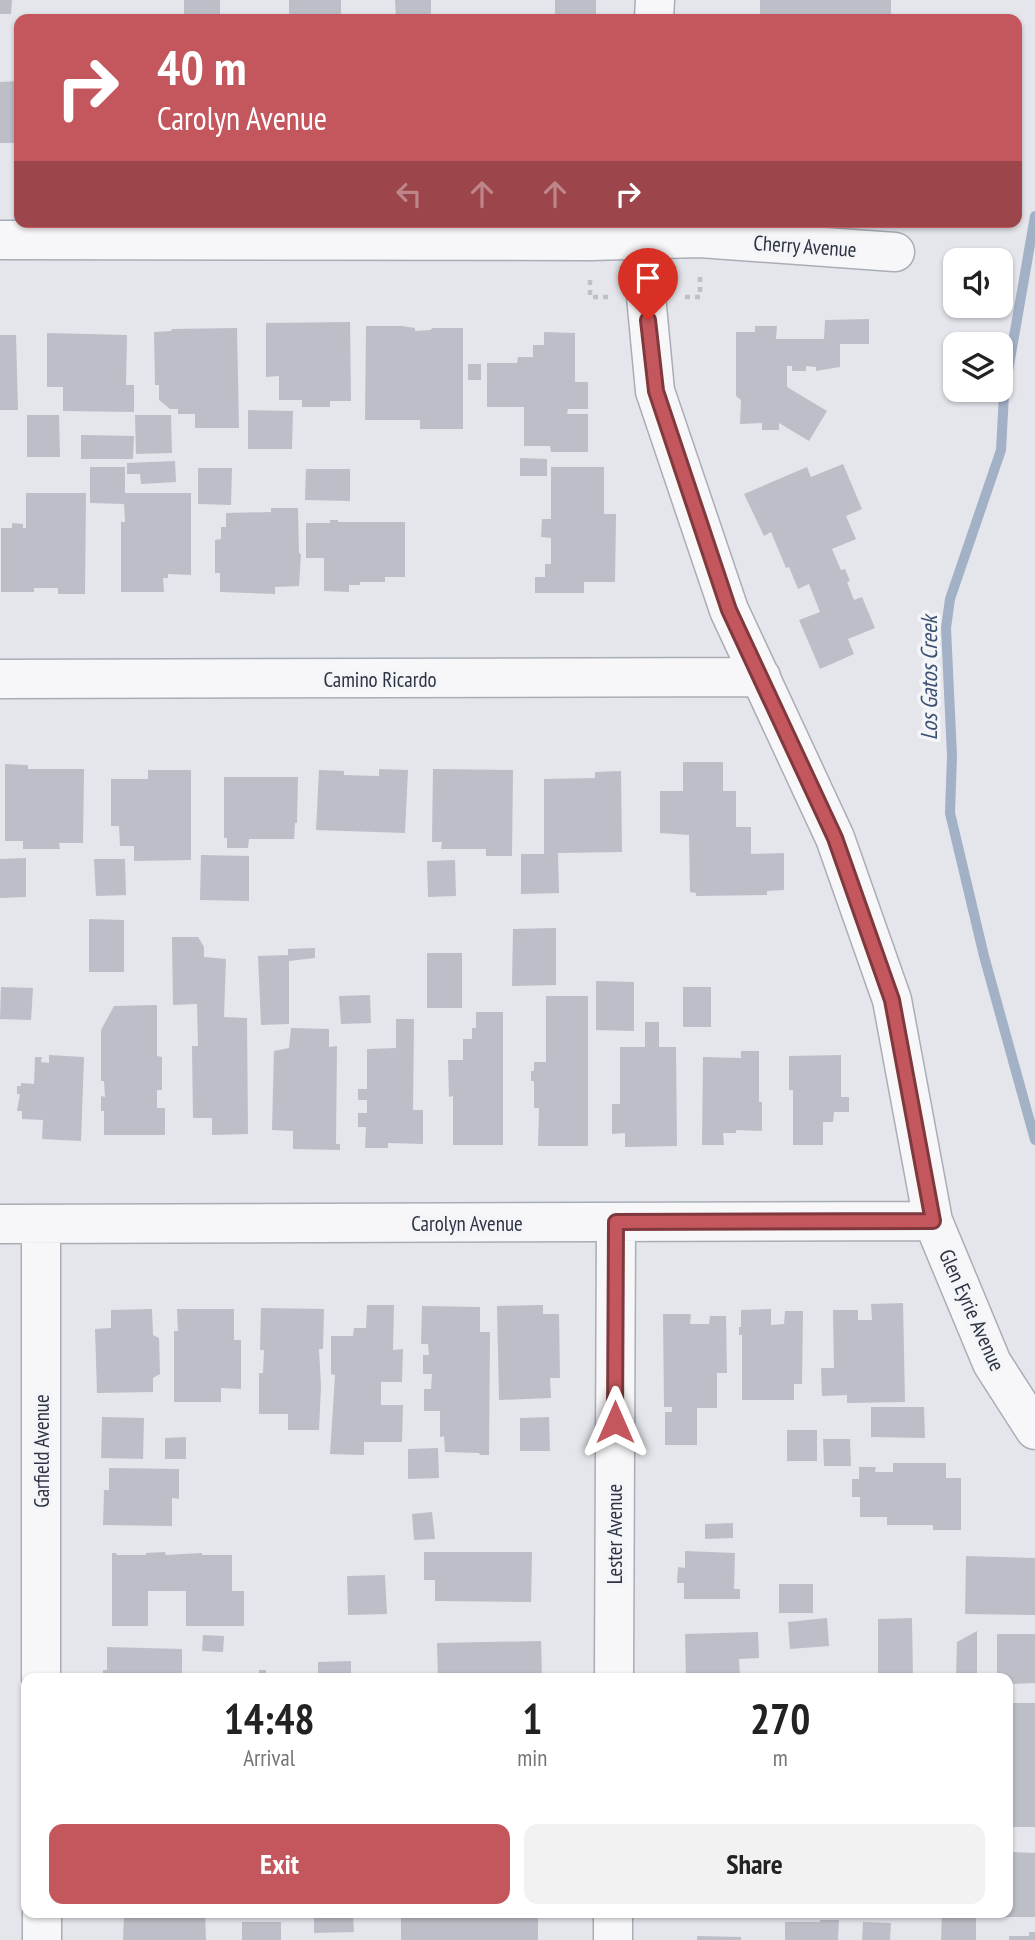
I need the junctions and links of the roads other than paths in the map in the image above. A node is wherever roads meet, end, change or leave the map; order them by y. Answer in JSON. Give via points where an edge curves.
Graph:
{"nodes":[{"id":1,"x":642,"y":231,"type":"edge"},
{"id":2,"x":0,"y":240,"type":"edge"},
{"id":3,"x":895,"y":252,"type":"dead end"},
{"id":4,"x":761,"y":677,"type":"junction"},
{"id":5,"x":0,"y":679,"type":"edge"},
{"id":6,"x":933,"y":1221,"type":"junction"},
{"id":7,"x":616,"y":1222,"type":"junction"},
{"id":8,"x":0,"y":1224,"type":"edge"},
{"id":9,"x":41,"y":1224,"type":"junction"},
{"id":10,"x":1035,"y":1430,"type":"edge"},
{"id":11,"x":41,"y":1673,"type":"edge"},
{"id":12,"x":614,"y":1673,"type":"edge"},
{"id":13,"x":42,"y":1918,"type":"edge"},
{"id":14,"x":613,"y":1918,"type":"edge"},
{"id":15,"x":42,"y":1940,"type":"edge"},
{"id":16,"x":613,"y":1940,"type":"edge"}],
"edges":[{"from":1,"to":2,"type":"street","name":"Cherry Avenue"},
{"from":1,"to":3,"type":"street","name":"Cherry Avenue"},
{"from":1,"to":4,"type":"street","name":"Glen Eyrie Avenue","via":[[656,391],[729,610]]},
{"from":4,"to":5,"type":"street","name":"Camino Ricardo"},
{"from":4,"to":6,"type":"street","name":"Glen Eyrie Avenue","via":[[835,838],[892,1000]]},
{"from":6,"to":7,"type":"street","name":"Carolyn Avenue"},
{"from":6,"to":10,"type":"street","name":"Glen Eyrie Avenue","via":[[992,1363]]},
{"from":7,"to":9,"type":"street","name":"Carolyn Avenue"},
{"from":7,"to":12,"type":"street","name":"Lester Avenue"},
{"from":8,"to":9,"type":"street","name":"Carolyn Avenue"},
{"from":9,"to":11,"type":"street","name":"Garfield Avenue"},
{"from":13,"to":15,"type":"street"},
{"from":14,"to":16,"type":"street"}]}
